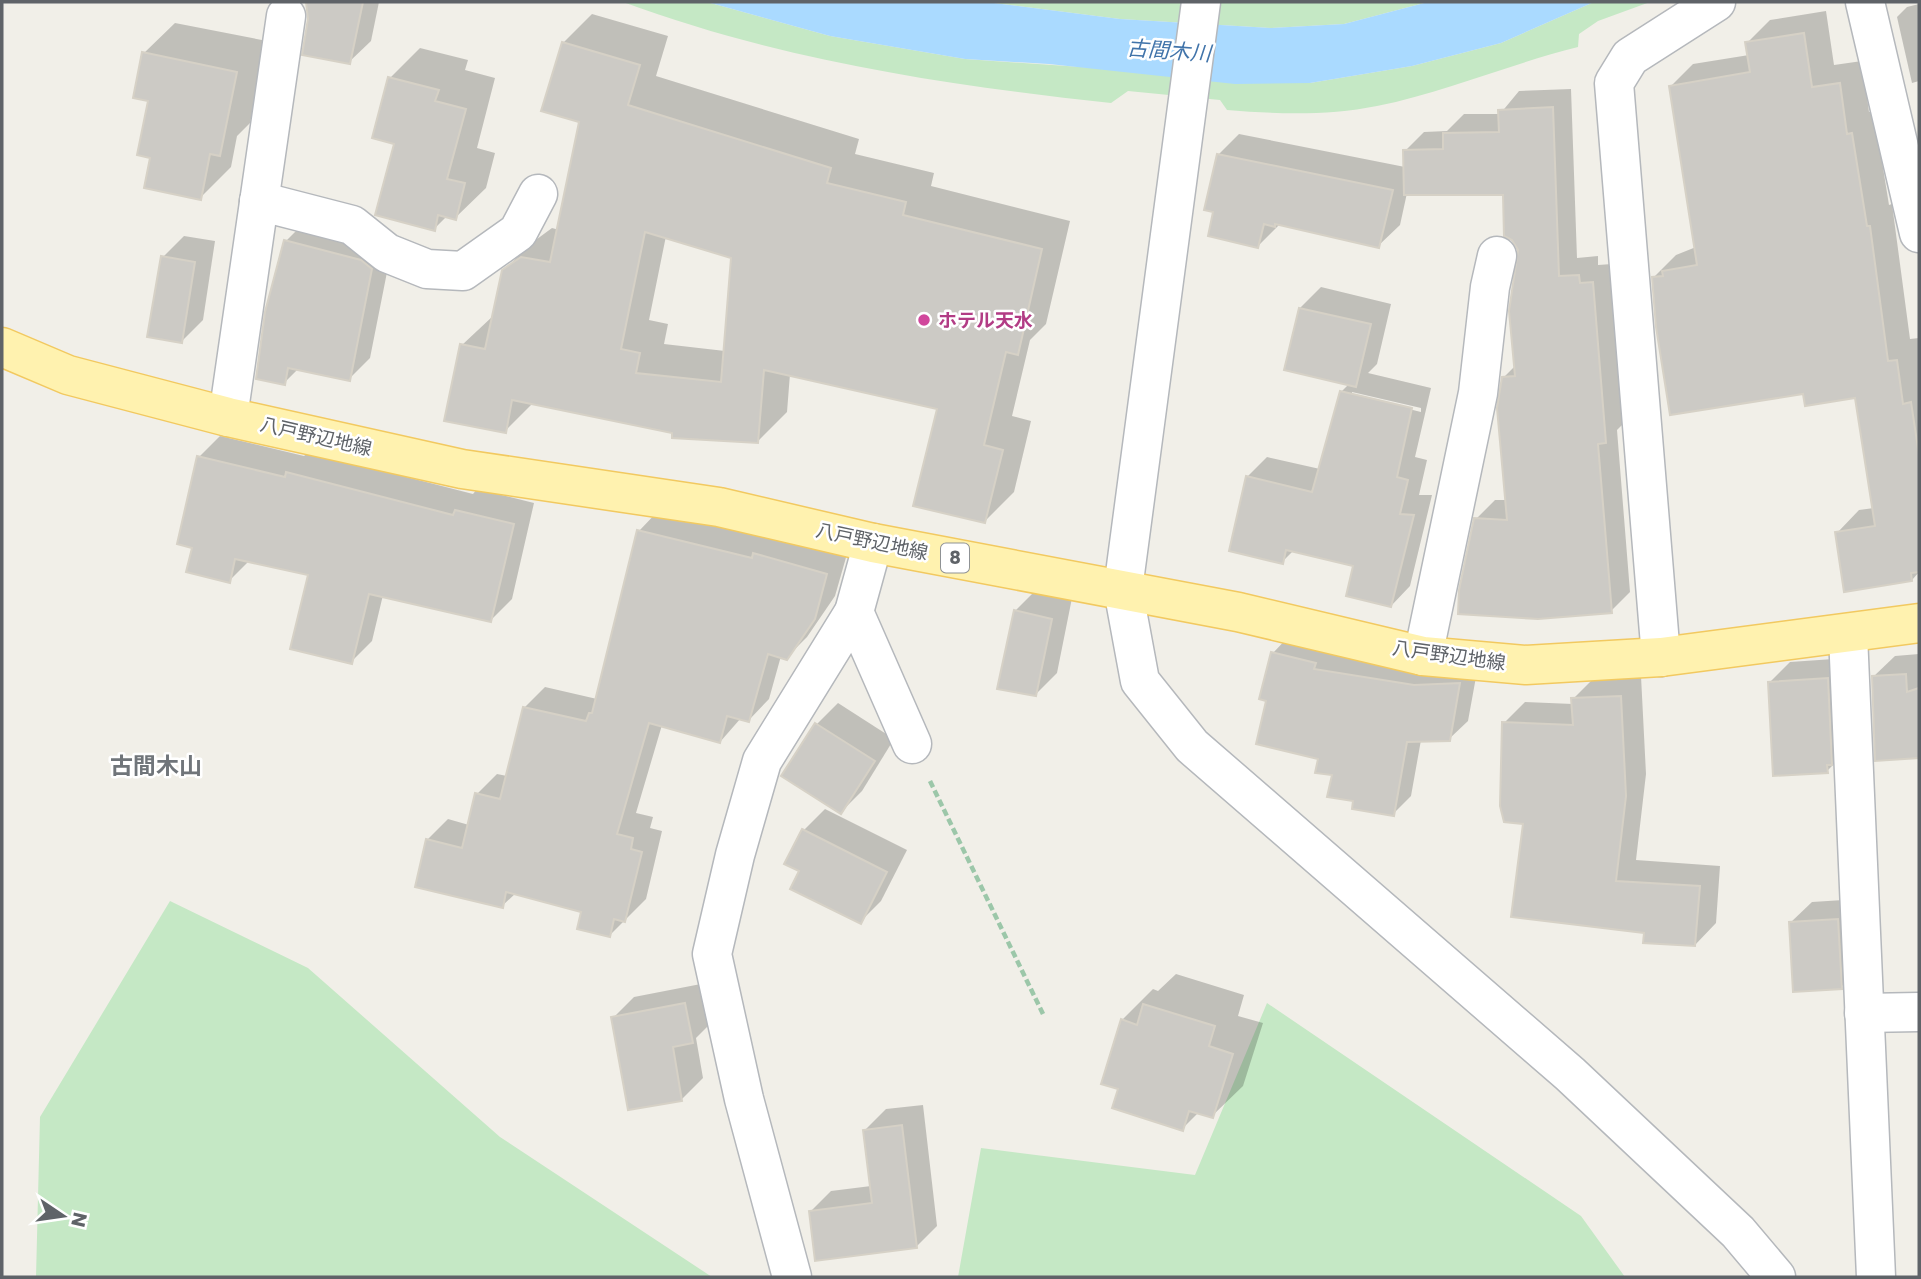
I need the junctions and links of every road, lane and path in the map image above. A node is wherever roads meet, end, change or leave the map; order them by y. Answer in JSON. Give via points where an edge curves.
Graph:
{"nodes":[{"id":1,"x":1201,"y":2,"type":"edge"},
{"id":2,"x":1716,"y":2,"type":"edge"},
{"id":3,"x":1865,"y":2,"type":"edge"},
{"id":4,"x":286,"y":16,"type":"dead end"},
{"id":5,"x":538,"y":194,"type":"dead end"},
{"id":6,"x":259,"y":201,"type":"junction"},
{"id":7,"x":1918,"y":226,"type":"edge"},
{"id":8,"x":1497,"y":256,"type":"dead end"},
{"id":9,"x":2,"y":347,"type":"edge"},
{"id":10,"x":229,"y":417,"type":"junction"},
{"id":11,"x":873,"y":543,"type":"junction"},
{"id":12,"x":1123,"y":589,"type":"junction"},
{"id":13,"x":854,"y":612,"type":"junction"},
{"id":14,"x":1919,"y":623,"type":"edge"},
{"id":15,"x":1848,"y":635,"type":"junction"},
{"id":16,"x":1423,"y":656,"type":"junction"},
{"id":17,"x":1661,"y":657,"type":"junction"},
{"id":18,"x":912,"y":744,"type":"joint"},
{"id":19,"x":1919,"y":1012,"type":"edge"},
{"id":20,"x":1864,"y":1013,"type":"junction"},
{"id":21,"x":1043,"y":1014,"type":"dead end"},
{"id":22,"x":792,"y":1277,"type":"edge"},
{"id":23,"x":1776,"y":1277,"type":"edge"},
{"id":24,"x":1876,"y":1277,"type":"edge"}],
"edges":[{"from":1,"to":12,"type":"street"},
{"from":2,"to":17,"type":"street","via":[[1630,57],[1614,83]]},
{"from":3,"to":7,"type":"street"},
{"from":4,"to":6,"type":"street"},
{"from":5,"to":6,"type":"street","via":[[518,232],[463,271],[427,269],[387,253],[352,225]]},
{"from":6,"to":10,"type":"street"},
{"from":8,"to":16,"type":"street","via":[[1479,393]]},
{"from":9,"to":10,"type":"main road","name":"八戸野辺地線","number":"8","via":[[68,375]]},
{"from":10,"to":11,"type":"main road","name":"八戸野辺地線","number":"8","via":[[462,469],[719,507]]},
{"from":11,"to":12,"type":"main road","name":"八戸野辺地線","number":"8"},
{"from":11,"to":13,"type":"street"},
{"from":12,"to":16,"type":"main road","name":"八戸野辺地線","number":"8"},
{"from":12,"to":23,"type":"street","via":[[1140,681],[1192,746],[1570,1074],[1738,1232]]},
{"from":13,"to":18,"type":"street"},
{"from":13,"to":22,"type":"street","via":[[762,761],[712,954],[744,1099]]},
{"from":14,"to":15,"type":"main road","name":"八戸野辺地線","number":"8"},
{"from":15,"to":17,"type":"main road","name":"八戸野辺地線","number":"8"},
{"from":15,"to":20,"type":"street"},
{"from":16,"to":17,"type":"main road","name":"八戸野辺地線","number":"8","via":[[1526,665]]},
{"from":18,"to":21,"type":"path"},
{"from":19,"to":20,"type":"street"},
{"from":20,"to":24,"type":"street"}]}
